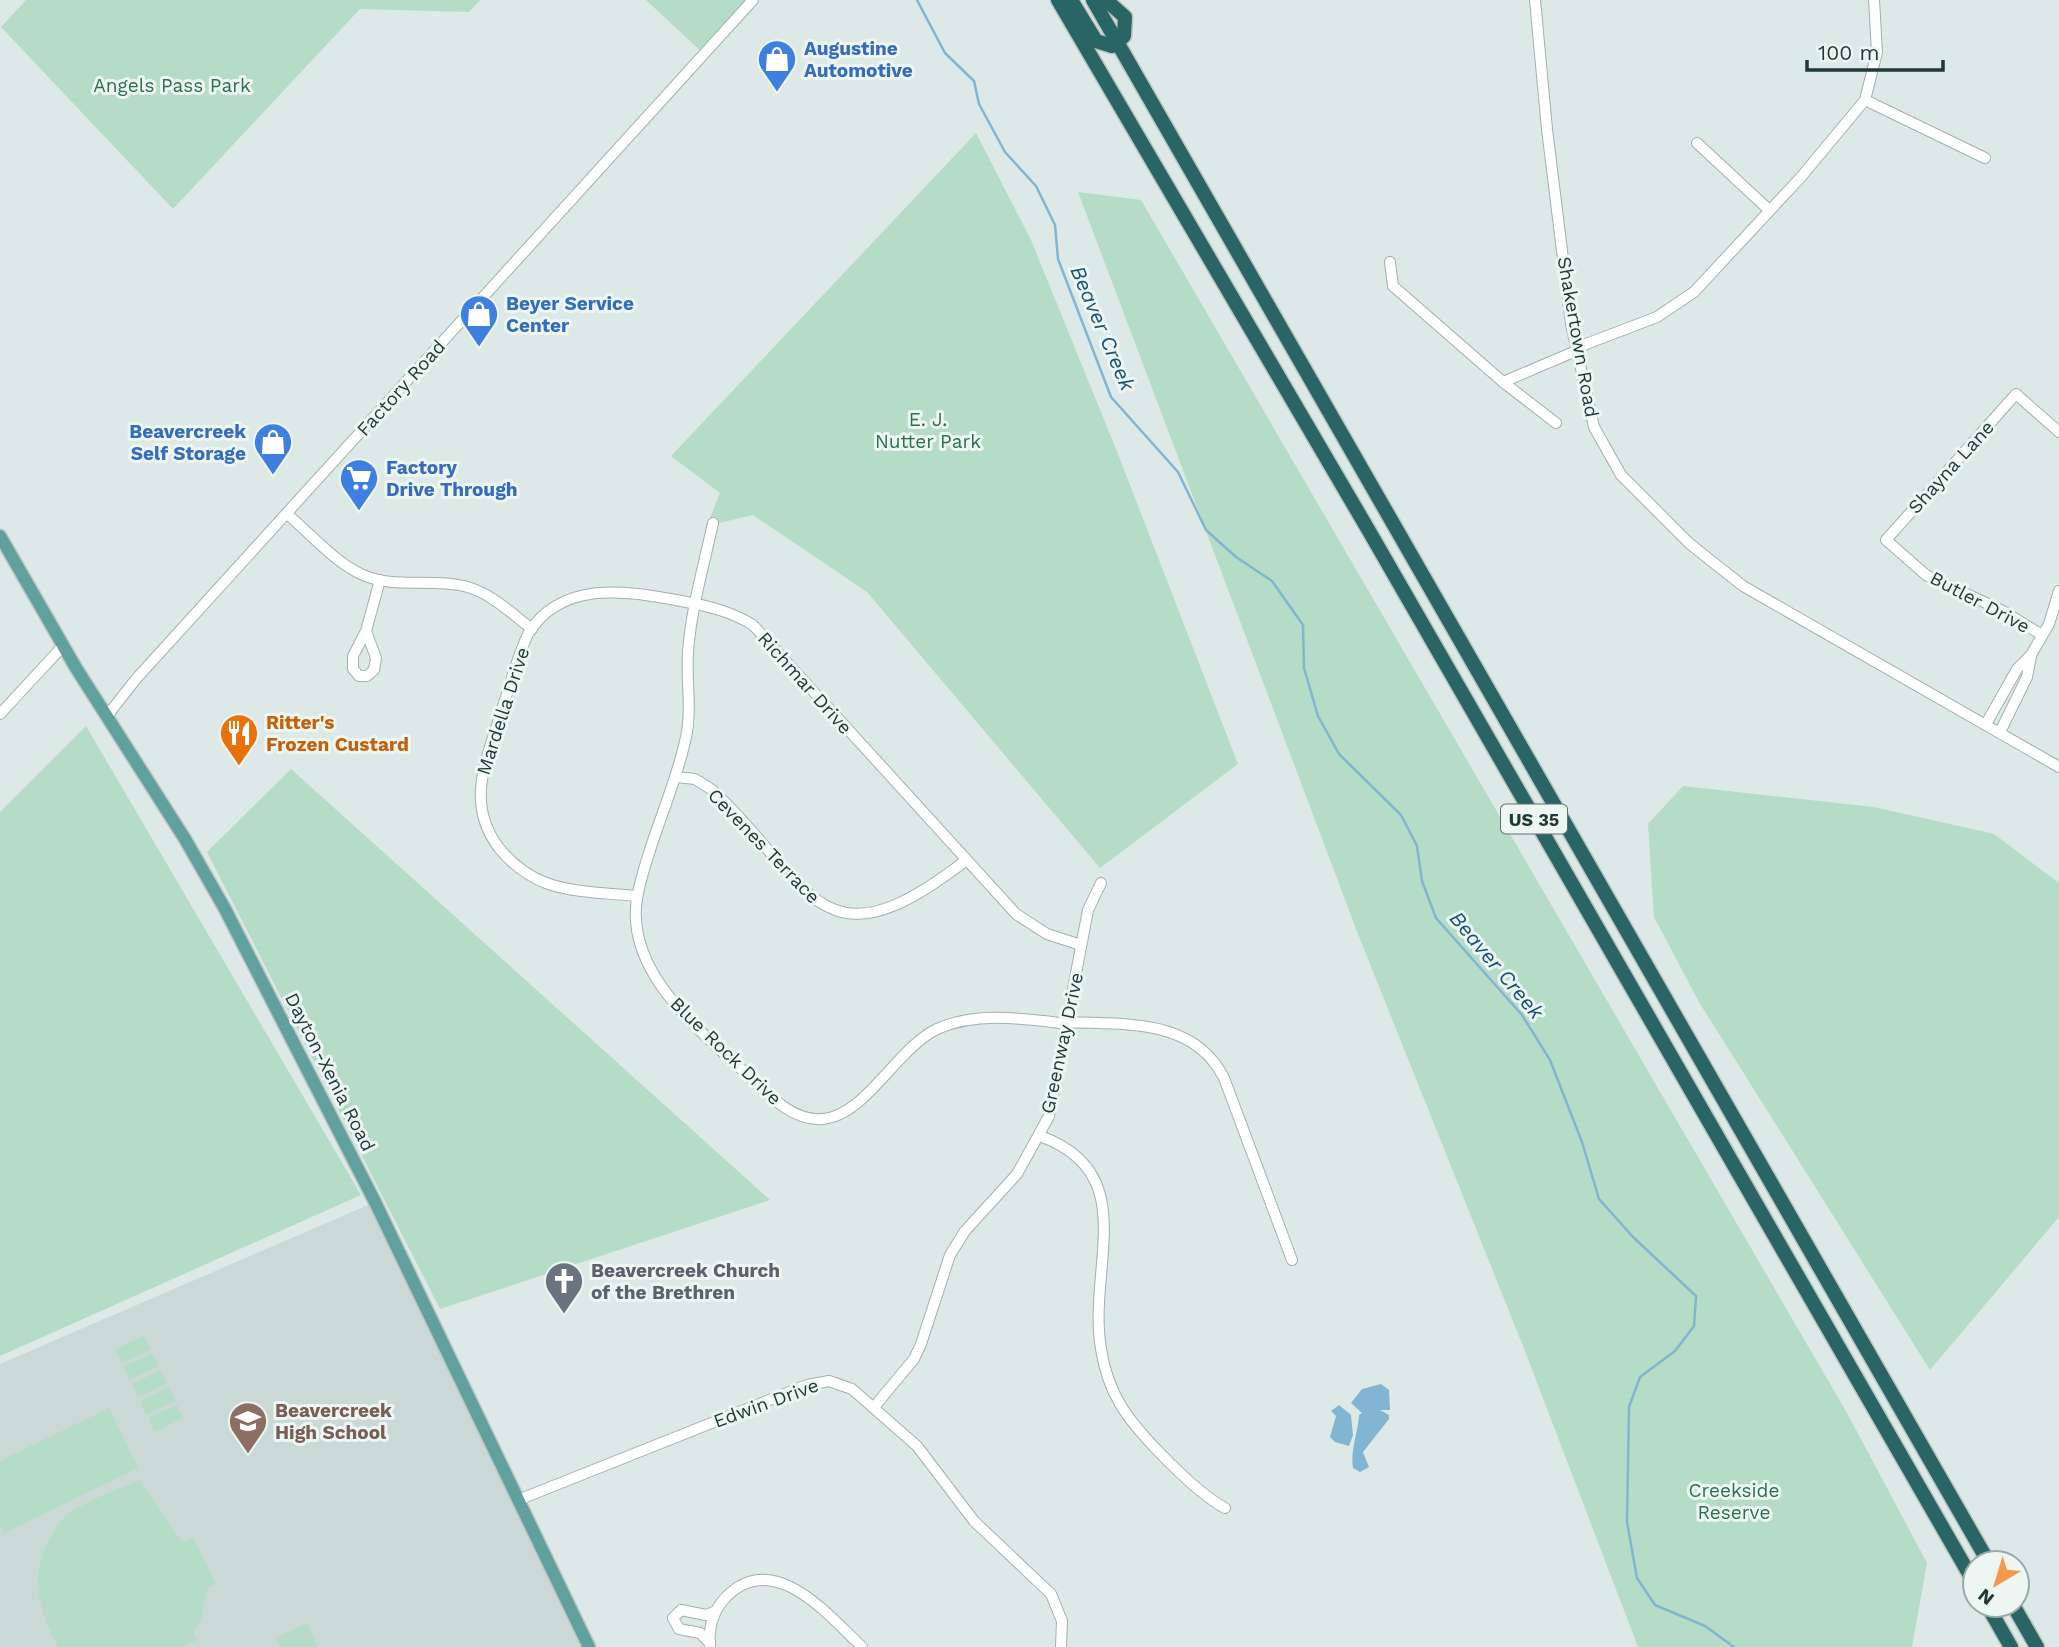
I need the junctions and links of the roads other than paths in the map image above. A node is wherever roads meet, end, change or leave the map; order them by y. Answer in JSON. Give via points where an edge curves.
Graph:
{"nodes":[{"id":1,"x":753,"y":0,"type":"edge"},
{"id":2,"x":1059,"y":0,"type":"edge"},
{"id":3,"x":1071,"y":0,"type":"edge"},
{"id":4,"x":1085,"y":0,"type":"edge"},
{"id":5,"x":1093,"y":0,"type":"edge"},
{"id":6,"x":1106,"y":0,"type":"edge"},
{"id":7,"x":1535,"y":0,"type":"edge"},
{"id":8,"x":1874,"y":0,"type":"edge"},
{"id":9,"x":1108,"y":27,"type":"junction"},
{"id":10,"x":1117,"y":44,"type":"junction"},
{"id":11,"x":1865,"y":100,"type":"junction"},
{"id":12,"x":1697,"y":143,"type":"dead end"},
{"id":13,"x":1985,"y":159,"type":"dead end"},
{"id":14,"x":1768,"y":209,"type":"junction"},
{"id":15,"x":1390,"y":262,"type":"dead end"},
{"id":16,"x":1576,"y":351,"type":"junction"},
{"id":17,"x":1503,"y":382,"type":"junction"},
{"id":18,"x":1556,"y":423,"type":"dead end"},
{"id":19,"x":2059,"y":432,"type":"edge"},
{"id":20,"x":287,"y":514,"type":"junction"},
{"id":21,"x":713,"y":523,"type":"dead end"},
{"id":22,"x":0,"y":536,"type":"edge"},
{"id":23,"x":1886,"y":540,"type":"joint"},
{"id":24,"x":380,"y":580,"type":"junction"},
{"id":25,"x":2059,"y":591,"type":"edge"},
{"id":26,"x":695,"y":604,"type":"junction"},
{"id":27,"x":531,"y":629,"type":"junction"},
{"id":28,"x":366,"y":631,"type":"dead end"},
{"id":29,"x":2042,"y":635,"type":"junction"},
{"id":30,"x":63,"y":646,"type":"junction"},
{"id":31,"x":2031,"y":655,"type":"junction"},
{"id":32,"x":0,"y":713,"type":"edge"},
{"id":33,"x":107,"y":716,"type":"junction"},
{"id":34,"x":1986,"y":724,"type":"junction"},
{"id":35,"x":2000,"y":732,"type":"junction"},
{"id":36,"x":2059,"y":767,"type":"edge"},
{"id":37,"x":676,"y":777,"type":"junction"},
{"id":38,"x":965,"y":861,"type":"junction"},
{"id":39,"x":1101,"y":883,"type":"dead end"},
{"id":40,"x":637,"y":896,"type":"junction"},
{"id":41,"x":1081,"y":945,"type":"junction"},
{"id":42,"x":1068,"y":1023,"type":"junction"},
{"id":43,"x":1040,"y":1136,"type":"junction"},
{"id":44,"x":1292,"y":1260,"type":"dead end"},
{"id":45,"x":874,"y":1407,"type":"junction"},
{"id":46,"x":518,"y":1500,"type":"junction"},
{"id":47,"x":1225,"y":1508,"type":"dead end"},
{"id":48,"x":1981,"y":1549,"type":"edge"},
{"id":49,"x":1961,"y":1560,"type":"edge"},
{"id":50,"x":716,"y":1611,"type":"junction"},
{"id":51,"x":1995,"y":1619,"type":"edge"},
{"id":52,"x":2021,"y":1619,"type":"edge"},
{"id":53,"x":710,"y":1645,"type":"edge"},
{"id":54,"x":589,"y":1647,"type":"edge"},
{"id":55,"x":862,"y":1647,"type":"edge"},
{"id":56,"x":1061,"y":1647,"type":"edge"},
{"id":57,"x":2011,"y":1647,"type":"edge"},
{"id":58,"x":2037,"y":1647,"type":"edge"}],
"edges":[{"from":1,"to":20,"type":"street","name":"Factory Road"},
{"from":2,"to":49,"type":"highway","number":"US 35"},
{"from":3,"to":10,"type":"highway","via":[[1096,41],[1104,46]]},
{"from":4,"to":9,"type":"highway"},
{"from":5,"to":9,"type":"highway","number":"US 35"},
{"from":6,"to":10,"type":"highway","via":[[1125,18],[1126,27]]},
{"from":7,"to":16,"type":"street","name":"Shakertown Road"},
{"from":8,"to":11,"type":"street","via":[[1877,52]]},
{"from":9,"to":10,"type":"highway","number":"US 35"},
{"from":10,"to":48,"type":"highway","number":"US 35"},
{"from":11,"to":13,"type":"street"},
{"from":11,"to":14,"type":"street"},
{"from":12,"to":14,"type":"street"},
{"from":14,"to":16,"type":"street","via":[[1694,292],[1657,317]]},
{"from":15,"to":17,"type":"street","via":[[1393,286]]},
{"from":16,"to":17,"type":"street"},
{"from":16,"to":34,"type":"street","name":"Shakertown Road","via":[[1594,427],[1609,458],[1690,544],[1757,595]]},
{"from":17,"to":18,"type":"street"},
{"from":19,"to":23,"type":"street","name":"Shayna Lane","via":[[2016,394]]},
{"from":20,"to":24,"type":"street","via":[[345,564]]},
{"from":20,"to":33,"type":"street","name":"Factory Road"},
{"from":21,"to":26,"type":"street","name":"Blue Rock Drive"},
{"from":22,"to":30,"type":"main road","name":"Dayton-Xenia Road"},
{"from":23,"to":29,"type":"street","name":"Butler Drive","via":[[1926,575]]},
{"from":24,"to":27,"type":"street","via":[[469,588],[491,598]]},
{"from":24,"to":28,"type":"street"},
{"from":25,"to":29,"type":"street"},
{"from":26,"to":27,"type":"street","name":"Richmar Drive","via":[[630,592],[598,592],[563,604]]},
{"from":26,"to":37,"type":"street","name":"Blue Rock Drive","via":[[688,651],[688,727]]},
{"from":26,"to":38,"type":"street","name":"Richmar Drive","via":[[735,615],[758,630]]},
{"from":27,"to":40,"type":"street","name":"Mardella Drive","via":[[481,777],[479,804],[484,822],[506,856],[537,879],[555,886]]},
{"from":29,"to":31,"type":"street"},
{"from":30,"to":32,"type":"street"},
{"from":30,"to":33,"type":"main road","name":"Dayton-Xenia Road"},
{"from":31,"to":34,"type":"street","via":[[2017,669]]},
{"from":31,"to":35,"type":"street","via":[[2027,677]]},
{"from":33,"to":46,"type":"main road","name":"Dayton-Xenia Road","via":[[225,909],[375,1202]]},
{"from":34,"to":35,"type":"street","name":"Shakertown Road"},
{"from":35,"to":36,"type":"street","name":"Shakertown Road"},
{"from":37,"to":38,"type":"street","name":"Cevenes Terrace","via":[[695,779],[711,789],[812,899],[843,914],[869,913],[902,902]]},
{"from":37,"to":40,"type":"street","name":"Blue Rock Drive"},
{"from":38,"to":41,"type":"street","name":"Richmar Drive","via":[[1025,922]]},
{"from":39,"to":41,"type":"street","name":"Greenway Drive","via":[[1088,909]]},
{"from":40,"to":42,"type":"street","name":"Blue Rock Drive","via":[[643,949],[670,997],[780,1104],[802,1117],[841,1115],[916,1042],[949,1025],[1005,1019]]},
{"from":41,"to":42,"type":"street","name":"Greenway Drive"},
{"from":42,"to":43,"type":"street","name":"Greenway Drive","via":[[1056,1090]]},
{"from":42,"to":44,"type":"street","name":"Blue Rock Drive","via":[[1161,1028],[1192,1040],[1209,1053],[1224,1078]]},
{"from":43,"to":45,"type":"street","name":"Greenway Drive","via":[[1017,1174],[965,1231],[950,1255],[921,1344]]},
{"from":43,"to":47,"type":"street","via":[[1079,1155],[1099,1186],[1103,1223],[1099,1333],[1114,1395],[1127,1416],[1170,1460]]},
{"from":45,"to":46,"type":"street","name":"Edwin Drive","via":[[844,1385],[813,1383]]},
{"from":45,"to":56,"type":"street","name":"Edwin Drive","via":[[929,1460],[988,1536],[1051,1594],[1062,1621]]},
{"from":46,"to":54,"type":"main road","name":"Dayton-Xenia Road"},
{"from":50,"to":53,"type":"street"},
{"from":50,"to":53,"type":"street","via":[[706,1615],[681,1610],[673,1618],[679,1629],[700,1633]]},
{"from":50,"to":55,"type":"street","via":[[731,1593],[751,1583],[784,1583],[803,1593]]},
{"from":51,"to":57,"type":"highway"},
{"from":52,"to":58,"type":"highway"}]}
